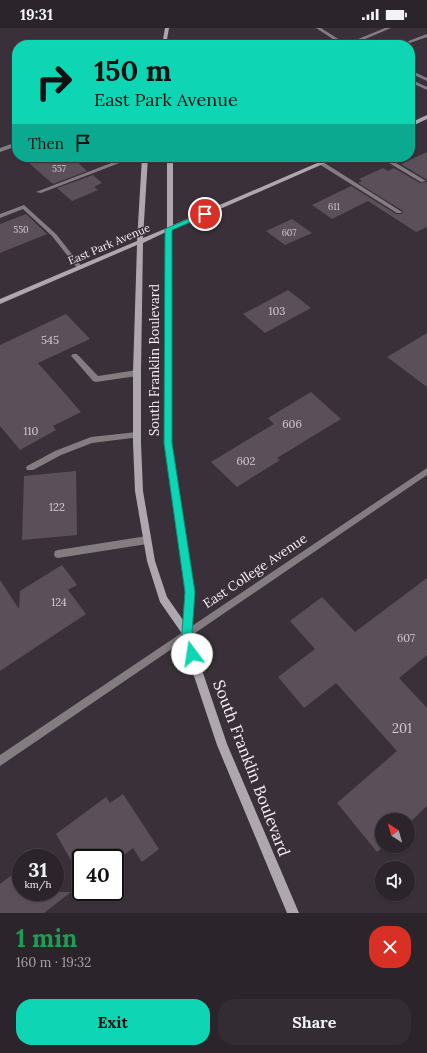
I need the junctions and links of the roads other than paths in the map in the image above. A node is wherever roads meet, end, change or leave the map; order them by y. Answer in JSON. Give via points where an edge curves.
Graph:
{"nodes":[{"id":1,"x":167,"y":28,"type":"edge"},
{"id":2,"x":318,"y":28,"type":"edge"},
{"id":3,"x":389,"y":28,"type":"edge"},
{"id":4,"x":427,"y":35,"type":"edge"},
{"id":5,"x":165,"y":40,"type":"edge"},
{"id":6,"x":338,"y":40,"type":"edge"},
{"id":7,"x":359,"y":40,"type":"edge"},
{"id":8,"x":414,"y":40,"type":"edge"},
{"id":9,"x":415,"y":74,"type":"edge"},
{"id":10,"x":427,"y":80,"type":"edge"},
{"id":11,"x":415,"y":83,"type":"edge"},
{"id":12,"x":427,"y":89,"type":"edge"},
{"id":13,"x":427,"y":118,"type":"edge"},
{"id":14,"x":415,"y":123,"type":"edge"},
{"id":15,"x":12,"y":146,"type":"edge"},
{"id":16,"x":0,"y":150,"type":"edge"},
{"id":17,"x":120,"y":162,"type":"edge"},
{"id":18,"x":145,"y":162,"type":"edge"},
{"id":19,"x":170,"y":162,"type":"edge"},
{"id":20,"x":391,"y":162,"type":"edge"},
{"id":21,"x":321,"y":163,"type":"joint"},
{"id":22,"x":423,"y":181,"type":"dead end"},
{"id":23,"x":39,"y":192,"type":"dead end"},
{"id":24,"x":399,"y":212,"type":"dead end"},
{"id":25,"x":0,"y":216,"type":"edge"},
{"id":26,"x":169,"y":229,"type":"junction"},
{"id":27,"x":140,"y":242,"type":"junction"},
{"id":28,"x":80,"y":268,"type":"junction"},
{"id":29,"x":0,"y":302,"type":"edge"},
{"id":30,"x":75,"y":356,"type":"dead end"},
{"id":31,"x":137,"y":373,"type":"junction"},
{"id":32,"x":137,"y":435,"type":"junction"},
{"id":33,"x":30,"y":468,"type":"dead end"},
{"id":34,"x":427,"y":470,"type":"edge"},
{"id":35,"x":147,"y":540,"type":"junction"},
{"id":36,"x":58,"y":554,"type":"dead end"},
{"id":37,"x":187,"y":633,"type":"junction"},
{"id":38,"x":0,"y":761,"type":"edge"},
{"id":39,"x":293,"y":913,"type":"edge"}],
"edges":[{"from":1,"to":5,"type":"street"},
{"from":2,"to":6,"type":"street"},
{"from":3,"to":7,"type":"street"},
{"from":4,"to":8,"type":"street"},
{"from":9,"to":10,"type":"street"},
{"from":11,"to":12,"type":"street"},
{"from":13,"to":14,"type":"street"},
{"from":15,"to":16,"type":"street"},
{"from":17,"to":23,"type":"street"},
{"from":18,"to":27,"type":"street","name":"South Franklin Boulevard"},
{"from":19,"to":26,"type":"street","name":"South Franklin Boulevard"},
{"from":20,"to":22,"type":"street"},
{"from":21,"to":24,"type":"street"},
{"from":21,"to":26,"type":"street","name":"East Park Avenue"},
{"from":25,"to":28,"type":"street","via":[[24,207],[54,235]]},
{"from":26,"to":27,"type":"street","name":"East Park Avenue"},
{"from":26,"to":37,"type":"street","name":"South Franklin Boulevard","via":[[168,443],[190,592]]},
{"from":27,"to":28,"type":"street","name":"East Park Avenue"},
{"from":27,"to":31,"type":"street","name":"South Franklin Boulevard"},
{"from":28,"to":29,"type":"street","name":"East Park Avenue"},
{"from":30,"to":31,"type":"street","via":[[96,379]]},
{"from":31,"to":32,"type":"street","name":"South Franklin Boulevard"},
{"from":32,"to":33,"type":"street","via":[[91,440]]},
{"from":32,"to":35,"type":"street","name":"South Franklin Boulevard","via":[[140,491]]},
{"from":34,"to":37,"type":"street","name":"East College Avenue"},
{"from":35,"to":36,"type":"street"},
{"from":35,"to":37,"type":"street","name":"South Franklin Boulevard","via":[[163,599]]},
{"from":37,"to":38,"type":"street","name":"East College Avenue"},
{"from":37,"to":39,"type":"street","name":"South Franklin Boulevard","via":[[222,745]]}]}
